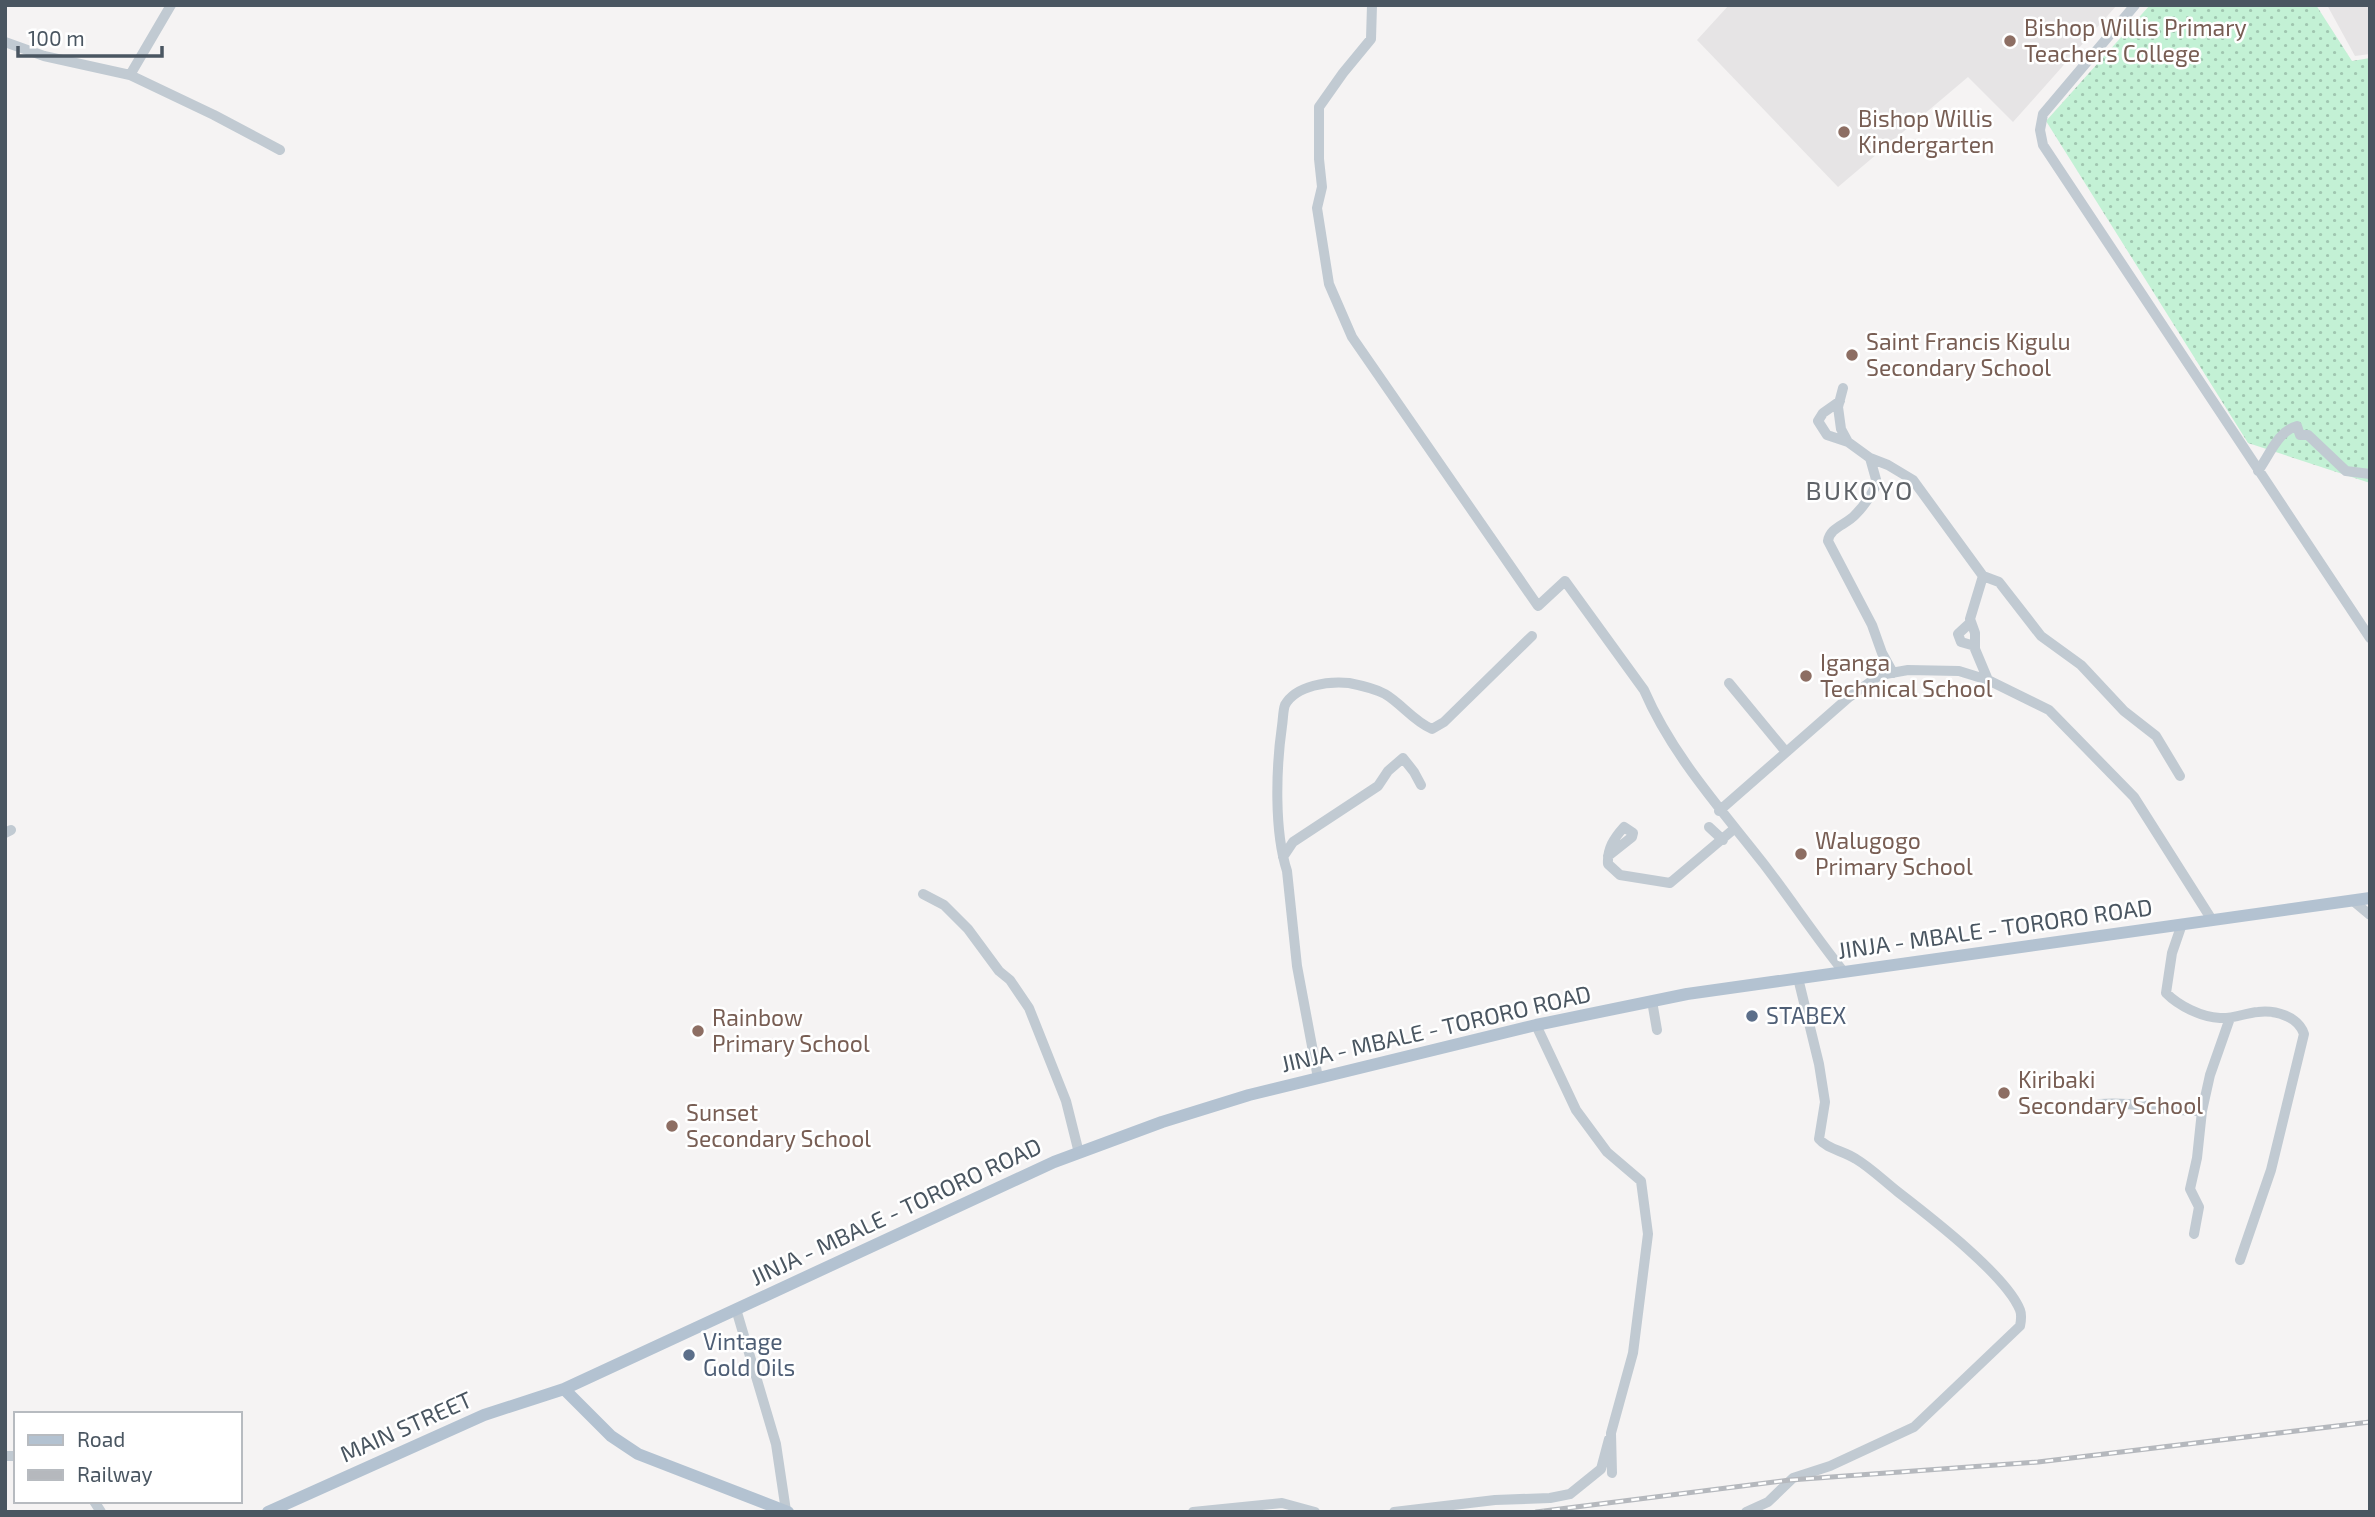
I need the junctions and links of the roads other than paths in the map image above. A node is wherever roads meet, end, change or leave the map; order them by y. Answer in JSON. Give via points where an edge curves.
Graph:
{"nodes":[{"id":1,"x":171,"y":5,"type":"edge"},
{"id":2,"x":1372,"y":5,"type":"edge"},
{"id":3,"x":2135,"y":5,"type":"edge"},
{"id":4,"x":5,"y":41,"type":"edge"},
{"id":5,"x":130,"y":75,"type":"junction"},
{"id":6,"x":280,"y":150,"type":"dead end"},
{"id":7,"x":1843,"y":388,"type":"dead end"},
{"id":8,"x":1840,"y":401,"type":"junction"},
{"id":9,"x":1849,"y":442,"type":"junction"},
{"id":10,"x":1870,"y":458,"type":"junction"},
{"id":11,"x":2258,"y":471,"type":"junction"},
{"id":12,"x":2370,"y":474,"type":"edge"},
{"id":13,"x":1983,"y":576,"type":"junction"},
{"id":14,"x":1971,"y":622,"type":"junction"},
{"id":15,"x":1532,"y":636,"type":"dead end"},
{"id":16,"x":2370,"y":638,"type":"edge"},
{"id":17,"x":1975,"y":646,"type":"junction"},
{"id":18,"x":1893,"y":673,"type":"junction"},
{"id":19,"x":1988,"y":680,"type":"junction"},
{"id":20,"x":1730,"y":683,"type":"dead end"},
{"id":21,"x":1786,"y":752,"type":"junction"},
{"id":22,"x":2180,"y":776,"type":"dead end"},
{"id":23,"x":1421,"y":785,"type":"dead end"},
{"id":24,"x":1719,"y":811,"type":"junction"},
{"id":25,"x":1709,"y":827,"type":"dead end"},
{"id":26,"x":1734,"y":829,"type":"junction"},
{"id":27,"x":1723,"y":840,"type":"junction"},
{"id":28,"x":1608,"y":856,"type":"dead end"},
{"id":29,"x":1283,"y":857,"type":"junction"},
{"id":30,"x":923,"y":894,"type":"dead end"},
{"id":31,"x":2370,"y":898,"type":"edge"},
{"id":32,"x":2352,"y":900,"type":"junction"},
{"id":33,"x":2370,"y":915,"type":"edge"},
{"id":34,"x":2212,"y":920,"type":"junction"},
{"id":35,"x":2182,"y":924,"type":"junction"},
{"id":36,"x":1843,"y":971,"type":"junction"},
{"id":37,"x":1798,"y":978,"type":"junction"},
{"id":38,"x":1652,"y":1001,"type":"junction"},
{"id":39,"x":2230,"y":1018,"type":"junction"},
{"id":40,"x":1536,"y":1026,"type":"junction"},
{"id":41,"x":1657,"y":1030,"type":"dead end"},
{"id":42,"x":1318,"y":1078,"type":"junction"},
{"id":43,"x":2100,"y":1104,"type":"dead end"},
{"id":44,"x":2202,"y":1111,"type":"junction"},
{"id":45,"x":1079,"y":1153,"type":"junction"},
{"id":46,"x":2194,"y":1234,"type":"dead end"},
{"id":47,"x":2240,"y":1260,"type":"dead end"},
{"id":48,"x":736,"y":1309,"type":"junction"},
{"id":49,"x":564,"y":1389,"type":"junction"},
{"id":50,"x":1611,"y":1433,"type":"junction"},
{"id":51,"x":1612,"y":1473,"type":"dead end"},
{"id":52,"x":787,"y":1511,"type":"edge"},
{"id":53,"x":268,"y":1512,"type":"edge"},
{"id":54,"x":1193,"y":1512,"type":"edge"},
{"id":55,"x":1315,"y":1512,"type":"edge"},
{"id":56,"x":1394,"y":1512,"type":"edge"},
{"id":57,"x":1746,"y":1512,"type":"edge"}],
"edges":[{"from":1,"to":5,"type":"street"},
{"from":2,"to":24,"type":"street","via":[[1371,40],[1320,107],[1322,187],[1317,208],[1329,284],[1338,305],[1352,337],[1538,606],[1565,582],[1644,690]]},
{"from":3,"to":11,"type":"street","via":[[2043,114],[2043,145]]},
{"from":4,"to":5,"type":"street","via":[[44,57]]},
{"from":5,"to":6,"type":"street"},
{"from":7,"to":8,"type":"street"},
{"from":8,"to":9,"type":"street","via":[[1841,429]]},
{"from":8,"to":9,"type":"street","via":[[1818,421],[1827,435]]},
{"from":9,"to":10,"type":"street"},
{"from":10,"to":13,"type":"street","via":[[1913,480]]},
{"from":10,"to":18,"type":"street","via":[[1877,483],[1870,500],[1835,529],[1828,541]]},
{"from":11,"to":12,"type":"street","via":[[2279,439],[2297,426],[2300,435],[2308,435],[2346,471]]},
{"from":11,"to":16,"type":"street"},
{"from":13,"to":14,"type":"street"},
{"from":13,"to":22,"type":"street","via":[[1999,582],[2041,636],[2081,665],[2124,711],[2156,736]]},
{"from":14,"to":17,"type":"street"},
{"from":14,"to":17,"type":"street","via":[[1958,634],[1961,642]]},
{"from":15,"to":29,"type":"street","via":[[1432,729],[1384,694],[1350,684],[1323,683],[1298,693],[1285,706],[1279,749]]},
{"from":17,"to":19,"type":"street"},
{"from":18,"to":19,"type":"street","via":[[1959,671]]},
{"from":18,"to":21,"type":"street","via":[[1880,676],[1849,698]]},
{"from":19,"to":34,"type":"street","via":[[2049,709],[2134,797]]},
{"from":20,"to":21,"type":"street"},
{"from":21,"to":24,"type":"street"},
{"from":23,"to":29,"type":"street","via":[[1403,758],[1378,786],[1293,842]]},
{"from":24,"to":26,"type":"street"},
{"from":25,"to":27,"type":"street"},
{"from":26,"to":27,"type":"street"},
{"from":26,"to":36,"type":"street"},
{"from":27,"to":28,"type":"street","via":[[1670,883],[1620,875],[1608,864]]},
{"from":29,"to":42,"type":"street"},
{"from":30,"to":45,"type":"street","via":[[944,905],[968,929],[1029,1008],[1066,1101]]},
{"from":31,"to":32,"type":"main road","name":"JINJA - MBALE - TORORO ROAD"},
{"from":32,"to":33,"type":"street"},
{"from":32,"to":34,"type":"main road","name":"JINJA - MBALE - TORORO ROAD"},
{"from":34,"to":35,"type":"main road","name":"JINJA - MBALE - TORORO ROAD"},
{"from":35,"to":36,"type":"main road","name":"JINJA - MBALE - TORORO ROAD"},
{"from":35,"to":39,"type":"street","via":[[2166,993],[2199,1013]]},
{"from":36,"to":37,"type":"main road","name":"JINJA - MBALE - TORORO ROAD"},
{"from":37,"to":38,"type":"main road","name":"JINJA - MBALE - TORORO ROAD"},
{"from":37,"to":57,"type":"street","via":[[1825,1102],[1819,1139],[1854,1157],[1969,1251],[2003,1284],[2021,1318],[2020,1326],[1914,1427],[1793,1478],[1768,1502]]},
{"from":38,"to":40,"type":"main road","name":"JINJA - MBALE - TORORO ROAD"},
{"from":38,"to":41,"type":"street"},
{"from":39,"to":44,"type":"street"},
{"from":39,"to":47,"type":"street","via":[[2259,1012],[2286,1016],[2301,1026],[2304,1034],[2271,1170]]},
{"from":40,"to":42,"type":"main road","name":"JINJA - MBALE - TORORO ROAD"},
{"from":40,"to":50,"type":"street","via":[[1576,1110],[1607,1152],[1641,1181],[1648,1234],[1642,1287],[1633,1353]]},
{"from":42,"to":45,"type":"main road","name":"JINJA - MBALE - TORORO ROAD","via":[[1228,1101]]},
{"from":43,"to":44,"type":"street"},
{"from":44,"to":46,"type":"street","via":[[2190,1188],[2199,1207]]},
{"from":45,"to":48,"type":"main road","name":"JINJA - MBALE - TORORO ROAD"},
{"from":48,"to":49,"type":"main road","name":"JINJA - MBALE - TORORO ROAD"},
{"from":48,"to":52,"type":"street","via":[[776,1444]]},
{"from":49,"to":52,"type":"main road","via":[[611,1436],[638,1454]]},
{"from":49,"to":53,"type":"main road","name":"MAIN STREET","via":[[484,1415]]},
{"from":50,"to":51,"type":"street"},
{"from":50,"to":56,"type":"street","via":[[1601,1469],[1570,1493]]},
{"from":54,"to":55,"type":"street","via":[[1282,1503]]}]}
